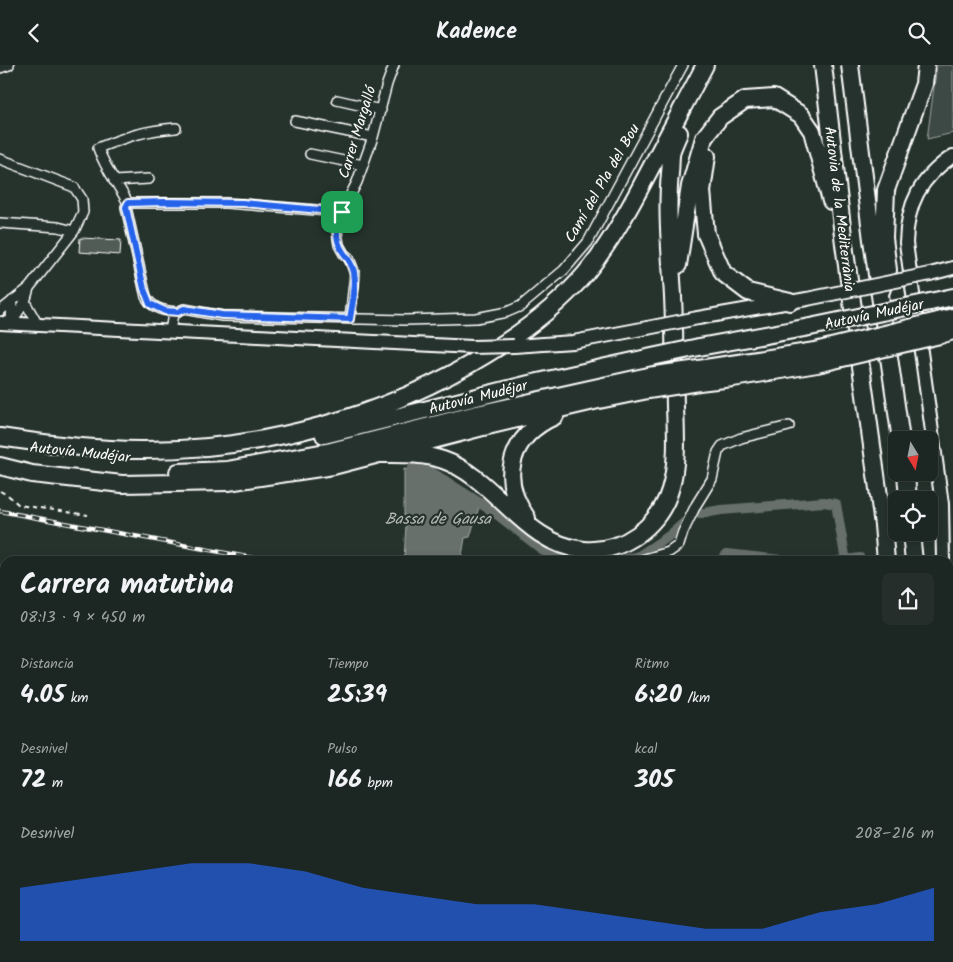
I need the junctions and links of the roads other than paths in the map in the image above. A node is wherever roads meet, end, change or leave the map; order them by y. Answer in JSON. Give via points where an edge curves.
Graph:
{"nodes":[{"id":1,"x":9,"y":65,"type":"edge"},
{"id":2,"x":394,"y":65,"type":"edge"},
{"id":3,"x":683,"y":65,"type":"edge"},
{"id":4,"x":707,"y":65,"type":"edge"},
{"id":5,"x":822,"y":65,"type":"edge"},
{"id":6,"x":850,"y":65,"type":"edge"},
{"id":7,"x":926,"y":65,"type":"edge"},
{"id":8,"x":0,"y":68,"type":"edge"},
{"id":9,"x":337,"y":100,"type":"dead end"},
{"id":10,"x":381,"y":110,"type":"junction"},
{"id":11,"x":720,"y":117,"type":"junction"},
{"id":12,"x":295,"y":121,"type":"dead end"},
{"id":13,"x":176,"y":128,"type":"dead end"},
{"id":14,"x":373,"y":137,"type":"junction"},
{"id":15,"x":310,"y":154,"type":"dead end"},
{"id":16,"x":953,"y":156,"type":"edge"},
{"id":17,"x":0,"y":159,"type":"edge"},
{"id":18,"x":363,"y":165,"type":"junction"},
{"id":19,"x":149,"y":179,"type":"dead end"},
{"id":20,"x":114,"y":181,"type":"junction"},
{"id":21,"x":128,"y":203,"type":"junction"},
{"id":22,"x":342,"y":212,"type":"junction"},
{"id":23,"x":0,"y":223,"type":"edge"},
{"id":24,"x":74,"y":231,"type":"junction"},
{"id":25,"x":844,"y":245,"type":"junction"},
{"id":26,"x":953,"y":269,"type":"edge"},
{"id":27,"x":29,"y":288,"type":"junction"},
{"id":28,"x":880,"y":295,"type":"junction"},
{"id":29,"x":953,"y":297,"type":"edge"},
{"id":30,"x":673,"y":299,"type":"junction"},
{"id":31,"x":12,"y":301,"type":"junction"},
{"id":32,"x":790,"y":301,"type":"junction"},
{"id":33,"x":25,"y":302,"type":"junction"},
{"id":34,"x":0,"y":311,"type":"edge"},
{"id":35,"x":178,"y":312,"type":"junction"},
{"id":36,"x":350,"y":319,"type":"junction"},
{"id":37,"x":5,"y":323,"type":"edge"},
{"id":38,"x":38,"y":325,"type":"junction"},
{"id":39,"x":946,"y":326,"type":"edge"},
{"id":40,"x":170,"y":331,"type":"junction"},
{"id":41,"x":648,"y":383,"type":"junction"},
{"id":42,"x":789,"y":426,"type":"dead end"},
{"id":43,"x":900,"y":431,"type":"edge"},
{"id":44,"x":0,"y":437,"type":"edge"},
{"id":45,"x":0,"y":442,"type":"edge"},
{"id":46,"x":379,"y":454,"type":"junction"},
{"id":47,"x":0,"y":458,"type":"edge"},
{"id":48,"x":0,"y":466,"type":"edge"},
{"id":49,"x":536,"y":530,"type":"junction"},
{"id":50,"x":912,"y":541,"type":"edge"},
{"id":51,"x":655,"y":556,"type":"edge"},
{"id":52,"x":886,"y":556,"type":"edge"},
{"id":53,"x":913,"y":556,"type":"edge"},
{"id":54,"x":943,"y":556,"type":"edge"}],
"edges":[{"from":1,"to":8,"type":"street"},
{"from":2,"to":10,"type":"street","name":"Carrer Margalló"},
{"from":3,"to":36,"type":"street","name":"Camí del Pla del Bou","via":[[588,242],[564,269],[521,305],[507,312],[476,318]]},
{"from":4,"to":30,"type":"highway","via":[[672,150],[668,191]]},
{"from":4,"to":44,"type":"highway","via":[[617,228],[585,274],[535,322],[469,365],[416,391],[353,415],[241,443],[140,450]]},
{"from":5,"to":25,"type":"highway","name":"Autovia de la Mediterrània"},
{"from":6,"to":28,"type":"highway","name":"Autovia de la Mediterrània"},
{"from":7,"to":28,"type":"highway","via":[[924,83],[886,190],[884,237],[888,270]]},
{"from":9,"to":10,"type":"street"},
{"from":10,"to":14,"type":"street","name":"Carrer Margalló"},
{"from":11,"to":25,"type":"highway","via":[[745,100],[774,98],[800,115],[812,131]]},
{"from":11,"to":30,"type":"highway","via":[[704,138],[690,186]]},
{"from":11,"to":32,"type":"highway","via":[[708,147],[702,191],[706,234],[723,273],[748,292]]},
{"from":12,"to":14,"type":"street"},
{"from":13,"to":20,"type":"street","via":[[134,134],[98,148]]},
{"from":14,"to":18,"type":"street","name":"Carrer Margalló"},
{"from":15,"to":18,"type":"street"},
{"from":16,"to":54,"type":"main road","via":[[929,175],[918,191],[911,206],[906,243],[942,504]]},
{"from":17,"to":24,"type":"street","via":[[74,187],[82,199],[83,212]]},
{"from":18,"to":22,"type":"street","name":"Carrer Margalló"},
{"from":19,"to":20,"type":"street"},
{"from":20,"to":21,"type":"street"},
{"from":21,"to":22,"type":"street","via":[[226,203]]},
{"from":21,"to":35,"type":"street","name":"Camí del Pla del Bou","via":[[126,207],[146,297],[158,308]]},
{"from":22,"to":36,"type":"street","name":"Carrer Margalló","via":[[336,224],[339,245],[355,274]]},
{"from":23,"to":24,"type":"street"},
{"from":24,"to":27,"type":"street"},
{"from":25,"to":52,"type":"highway","name":"Autovia de la Mediterrània"},
{"from":26,"to":32,"type":"main road","bridge":true},
{"from":27,"to":31,"type":"street"},
{"from":27,"to":33,"type":"street"},
{"from":28,"to":43,"type":"highway","name":"Autovia de la Mediterrània"},
{"from":29,"to":45,"type":"highway","name":"Autovía Mudéjar","bridge":true,"via":[[647,357],[249,451],[196,456],[118,457],[50,451]]},
{"from":30,"to":49,"type":"highway","via":[[675,460],[670,491],[662,509],[640,534],[602,549],[568,547]]},
{"from":31,"to":34,"type":"street"},
{"from":31,"to":37,"type":"street"},
{"from":32,"to":40,"type":"main road","bridge":true,"via":[[572,342],[514,346],[472,347]]},
{"from":33,"to":37,"type":"street"},
{"from":33,"to":38,"type":"street"},
{"from":35,"to":36,"type":"street","name":"Camí del Pla del Bou","via":[[184,309],[222,315]]},
{"from":35,"to":40,"type":"street","via":[[173,314]]},
{"from":37,"to":38,"type":"main road"},
{"from":38,"to":40,"type":"main road"},
{"from":39,"to":41,"type":"highway","name":"Autovía Mudéjar","bridge":true,"via":[[816,357]]},
{"from":41,"to":46,"type":"highway","via":[[556,410]]},
{"from":41,"to":47,"type":"highway","name":"Autovía Mudéjar","via":[[477,414],[331,451],[227,470],[121,474],[33,465]]},
{"from":41,"to":49,"type":"highway","via":[[557,415],[527,433],[514,457],[512,486]]},
{"from":42,"to":51,"type":"street","via":[[722,445],[712,479],[696,505],[679,545]]},
{"from":46,"to":48,"type":"highway","via":[[333,466],[228,482],[122,484],[32,474]]},
{"from":46,"to":49,"type":"highway","via":[[432,457],[462,469]]},
{"from":50,"to":53,"type":"highway"}]}
